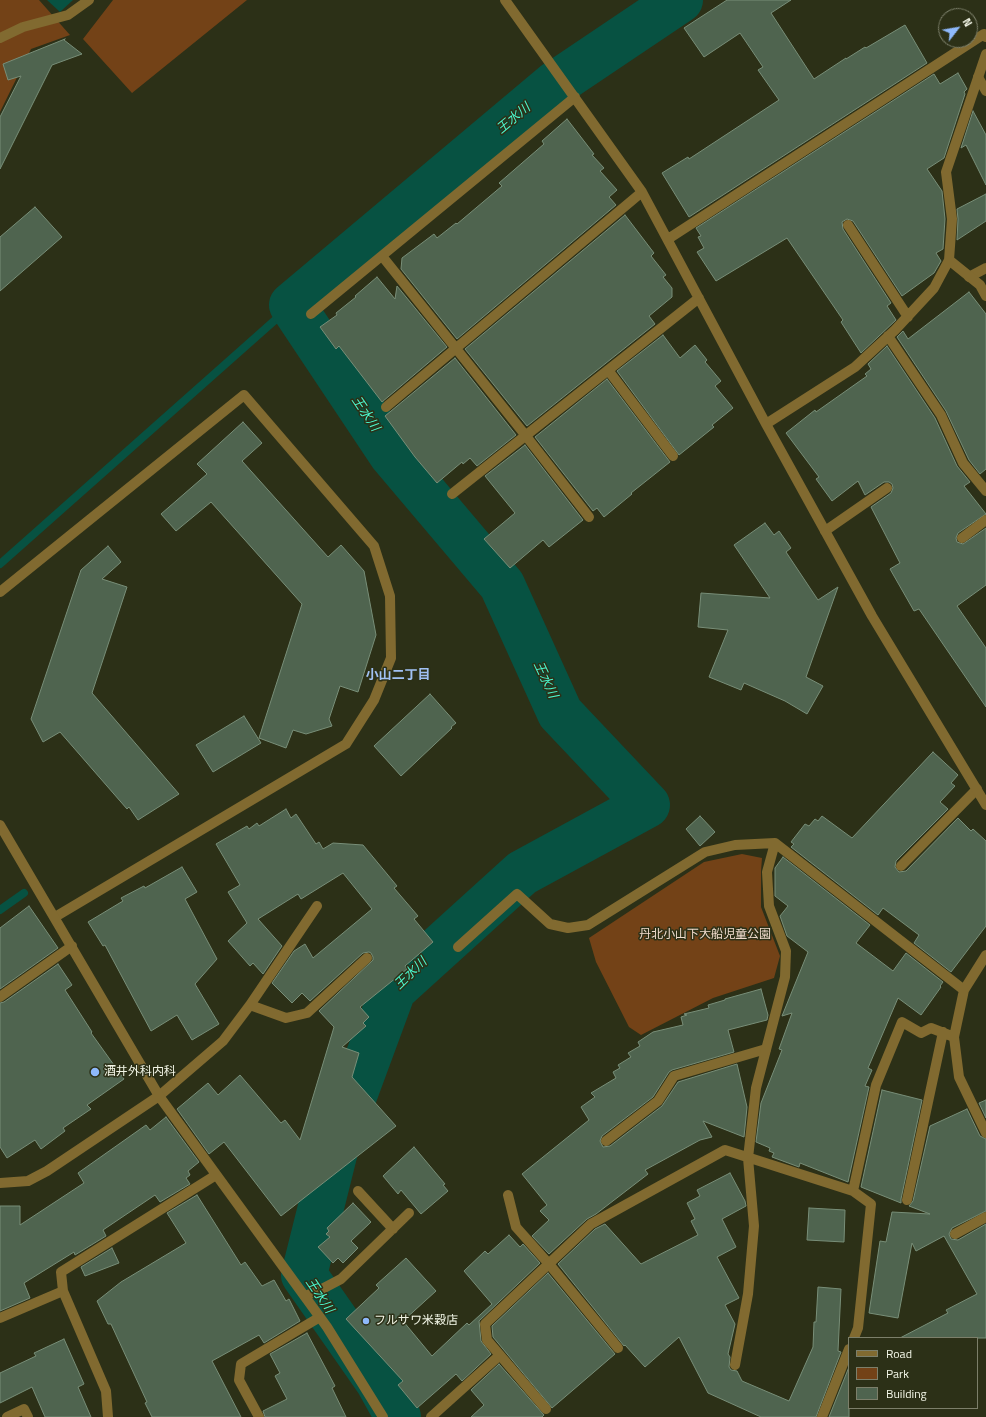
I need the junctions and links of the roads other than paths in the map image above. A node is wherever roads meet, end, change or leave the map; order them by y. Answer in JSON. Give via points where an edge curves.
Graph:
{"nodes":[{"id":1,"x":89,"y":0,"type":"edge"},
{"id":2,"x":505,"y":0,"type":"edge"},
{"id":3,"x":986,"y":37,"type":"edge"},
{"id":4,"x":0,"y":38,"type":"edge"},
{"id":5,"x":986,"y":54,"type":"edge"},
{"id":6,"x":978,"y":77,"type":"junction"},
{"id":7,"x":986,"y":91,"type":"edge"},
{"id":8,"x":575,"y":97,"type":"junction"},
{"id":9,"x":642,"y":192,"type":"junction"},
{"id":10,"x":848,"y":225,"type":"dead end"},
{"id":11,"x":668,"y":239,"type":"junction"},
{"id":12,"x":382,"y":256,"type":"junction"},
{"id":13,"x":949,"y":260,"type":"junction"},
{"id":14,"x":986,"y":268,"type":"edge"},
{"id":15,"x":969,"y":277,"type":"junction"},
{"id":16,"x":986,"y":296,"type":"edge"},
{"id":17,"x":699,"y":298,"type":"junction"},
{"id":18,"x":311,"y":314,"type":"dead end"},
{"id":19,"x":908,"y":317,"type":"junction"},
{"id":20,"x":888,"y":336,"type":"junction"},
{"id":21,"x":456,"y":349,"type":"junction"},
{"id":22,"x":608,"y":370,"type":"junction"},
{"id":23,"x":386,"y":407,"type":"dead end"},
{"id":24,"x":766,"y":424,"type":"junction"},
{"id":25,"x":526,"y":436,"type":"junction"},
{"id":26,"x":673,"y":456,"type":"dead end"},
{"id":27,"x":887,"y":488,"type":"dead end"},
{"id":28,"x":986,"y":491,"type":"edge"},
{"id":29,"x":452,"y":494,"type":"dead end"},
{"id":30,"x":589,"y":517,"type":"dead end"},
{"id":31,"x":986,"y":520,"type":"edge"},
{"id":32,"x":825,"y":531,"type":"junction"},
{"id":33,"x":962,"y":538,"type":"dead end"},
{"id":34,"x":0,"y":592,"type":"edge"},
{"id":35,"x":976,"y":790,"type":"junction"},
{"id":36,"x":986,"y":805,"type":"edge"},
{"id":37,"x":0,"y":825,"type":"edge"},
{"id":38,"x":775,"y":843,"type":"junction"},
{"id":39,"x":901,"y":866,"type":"dead end"},
{"id":40,"x":316,"y":906,"type":"dead end"},
{"id":41,"x":55,"y":917,"type":"junction"},
{"id":42,"x":72,"y":946,"type":"junction"},
{"id":43,"x":458,"y":947,"type":"dead end"},
{"id":44,"x":986,"y":955,"type":"edge"},
{"id":45,"x":367,"y":958,"type":"dead end"},
{"id":46,"x":964,"y":990,"type":"junction"},
{"id":47,"x":0,"y":997,"type":"edge"},
{"id":48,"x":250,"y":1005,"type":"junction"},
{"id":49,"x":942,"y":1032,"type":"junction"},
{"id":50,"x":954,"y":1037,"type":"junction"},
{"id":51,"x":766,"y":1049,"type":"junction"},
{"id":52,"x":158,"y":1096,"type":"junction"},
{"id":53,"x":986,"y":1133,"type":"edge"},
{"id":54,"x":606,"y":1141,"type":"dead end"},
{"id":55,"x":748,"y":1158,"type":"junction"},
{"id":56,"x":216,"y":1175,"type":"junction"},
{"id":57,"x":0,"y":1183,"type":"edge"},
{"id":58,"x":358,"y":1190,"type":"dead end"},
{"id":59,"x":853,"y":1191,"type":"junction"},
{"id":60,"x":508,"y":1195,"type":"dead end"},
{"id":61,"x":907,"y":1200,"type":"dead end"},
{"id":62,"x":409,"y":1213,"type":"dead end"},
{"id":63,"x":986,"y":1217,"type":"edge"},
{"id":64,"x":393,"y":1229,"type":"junction"},
{"id":65,"x":955,"y":1234,"type":"dead end"},
{"id":66,"x":549,"y":1264,"type":"junction"},
{"id":67,"x":62,"y":1291,"type":"junction"},
{"id":68,"x":308,"y":1295,"type":"junction"},
{"id":69,"x":320,"y":1317,"type":"junction"},
{"id":70,"x":0,"y":1318,"type":"edge"},
{"id":71,"x":854,"y":1337,"type":"edge"},
{"id":72,"x":618,"y":1348,"type":"dead end"},
{"id":73,"x":848,"y":1352,"type":"edge"},
{"id":74,"x":500,"y":1355,"type":"junction"},
{"id":75,"x":735,"y":1365,"type":"dead end"},
{"id":76,"x":546,"y":1409,"type":"dead end"},
{"id":77,"x":7,"y":1417,"type":"edge"},
{"id":78,"x":28,"y":1417,"type":"edge"},
{"id":79,"x":108,"y":1417,"type":"edge"},
{"id":80,"x":259,"y":1417,"type":"edge"},
{"id":81,"x":383,"y":1417,"type":"edge"},
{"id":82,"x":431,"y":1417,"type":"edge"},
{"id":83,"x":822,"y":1417,"type":"edge"}],
"edges":[{"from":1,"to":4,"type":"street","via":[[68,15],[23,27]]},
{"from":2,"to":8,"type":"street"},
{"from":3,"to":11,"type":"street","via":[[984,34]]},
{"from":5,"to":6,"type":"street"},
{"from":6,"to":7,"type":"street"},
{"from":6,"to":13,"type":"street","via":[[946,172],[952,219]]},
{"from":8,"to":9,"type":"street"},
{"from":8,"to":12,"type":"street"},
{"from":9,"to":11,"type":"street"},
{"from":9,"to":21,"type":"street"},
{"from":10,"to":19,"type":"street"},
{"from":11,"to":17,"type":"street"},
{"from":12,"to":18,"type":"street"},
{"from":12,"to":21,"type":"street"},
{"from":13,"to":15,"type":"street"},
{"from":13,"to":19,"type":"street","via":[[934,288]]},
{"from":14,"to":15,"type":"street"},
{"from":15,"to":16,"type":"street","via":[[980,285]]},
{"from":17,"to":22,"type":"street"},
{"from":17,"to":24,"type":"street"},
{"from":19,"to":20,"type":"street"},
{"from":20,"to":24,"type":"street","via":[[855,366]]},
{"from":20,"to":28,"type":"street","via":[[941,415],[963,463]]},
{"from":21,"to":23,"type":"street"},
{"from":21,"to":25,"type":"street"},
{"from":22,"to":25,"type":"street"},
{"from":22,"to":26,"type":"street"},
{"from":24,"to":32,"type":"street"},
{"from":25,"to":29,"type":"street"},
{"from":25,"to":30,"type":"street"},
{"from":27,"to":32,"type":"street"},
{"from":31,"to":33,"type":"street"},
{"from":32,"to":35,"type":"street","via":[[872,616]]},
{"from":34,"to":41,"type":"street","via":[[244,395],[374,546],[390,596],[391,658],[374,700],[346,744]]},
{"from":35,"to":36,"type":"street"},
{"from":35,"to":39,"type":"street"},
{"from":37,"to":41,"type":"street"},
{"from":38,"to":43,"type":"street","via":[[735,845],[705,852],[588,924],[568,928],[550,924],[517,894]]},
{"from":38,"to":46,"type":"street"},
{"from":38,"to":51,"type":"street","via":[[767,872],[769,906],[786,951],[785,977]]},
{"from":40,"to":48,"type":"street"},
{"from":41,"to":42,"type":"street"},
{"from":42,"to":47,"type":"street"},
{"from":42,"to":52,"type":"street"},
{"from":44,"to":46,"type":"street"},
{"from":45,"to":48,"type":"street","via":[[307,1012],[286,1018]]},
{"from":46,"to":50,"type":"street"},
{"from":48,"to":52,"type":"street","via":[[223,1041]]},
{"from":49,"to":50,"type":"street"},
{"from":49,"to":59,"type":"street","via":[[931,1028],[921,1033],[902,1022],[876,1085]]},
{"from":49,"to":61,"type":"street"},
{"from":50,"to":53,"type":"street","via":[[959,1077]]},
{"from":51,"to":54,"type":"street","via":[[674,1076],[658,1101]]},
{"from":51,"to":55,"type":"street","via":[[756,1088]]},
{"from":52,"to":56,"type":"street"},
{"from":52,"to":57,"type":"street","via":[[47,1171],[28,1181]]},
{"from":55,"to":59,"type":"street"},
{"from":55,"to":66,"type":"street","via":[[725,1150],[591,1224]]},
{"from":55,"to":75,"type":"street","via":[[754,1226],[748,1294]]},
{"from":56,"to":67,"type":"street","via":[[61,1272]]},
{"from":56,"to":68,"type":"street"},
{"from":58,"to":64,"type":"street"},
{"from":59,"to":71,"type":"street","via":[[871,1204],[858,1328]]},
{"from":60,"to":66,"type":"street","via":[[516,1227]]},
{"from":62,"to":64,"type":"street"},
{"from":63,"to":65,"type":"street"},
{"from":64,"to":68,"type":"street","via":[[340,1279]]},
{"from":66,"to":72,"type":"street"},
{"from":66,"to":74,"type":"street","via":[[485,1324],[487,1340]]},
{"from":67,"to":70,"type":"street"},
{"from":67,"to":79,"type":"street","via":[[106,1391]]},
{"from":68,"to":69,"type":"street"},
{"from":69,"to":80,"type":"street","via":[[241,1364],[238,1380]]},
{"from":69,"to":81,"type":"street"},
{"from":73,"to":83,"type":"street"},
{"from":74,"to":76,"type":"street"},
{"from":74,"to":82,"type":"street"},
{"from":77,"to":78,"type":"street","via":[[24,1409]]}]}
